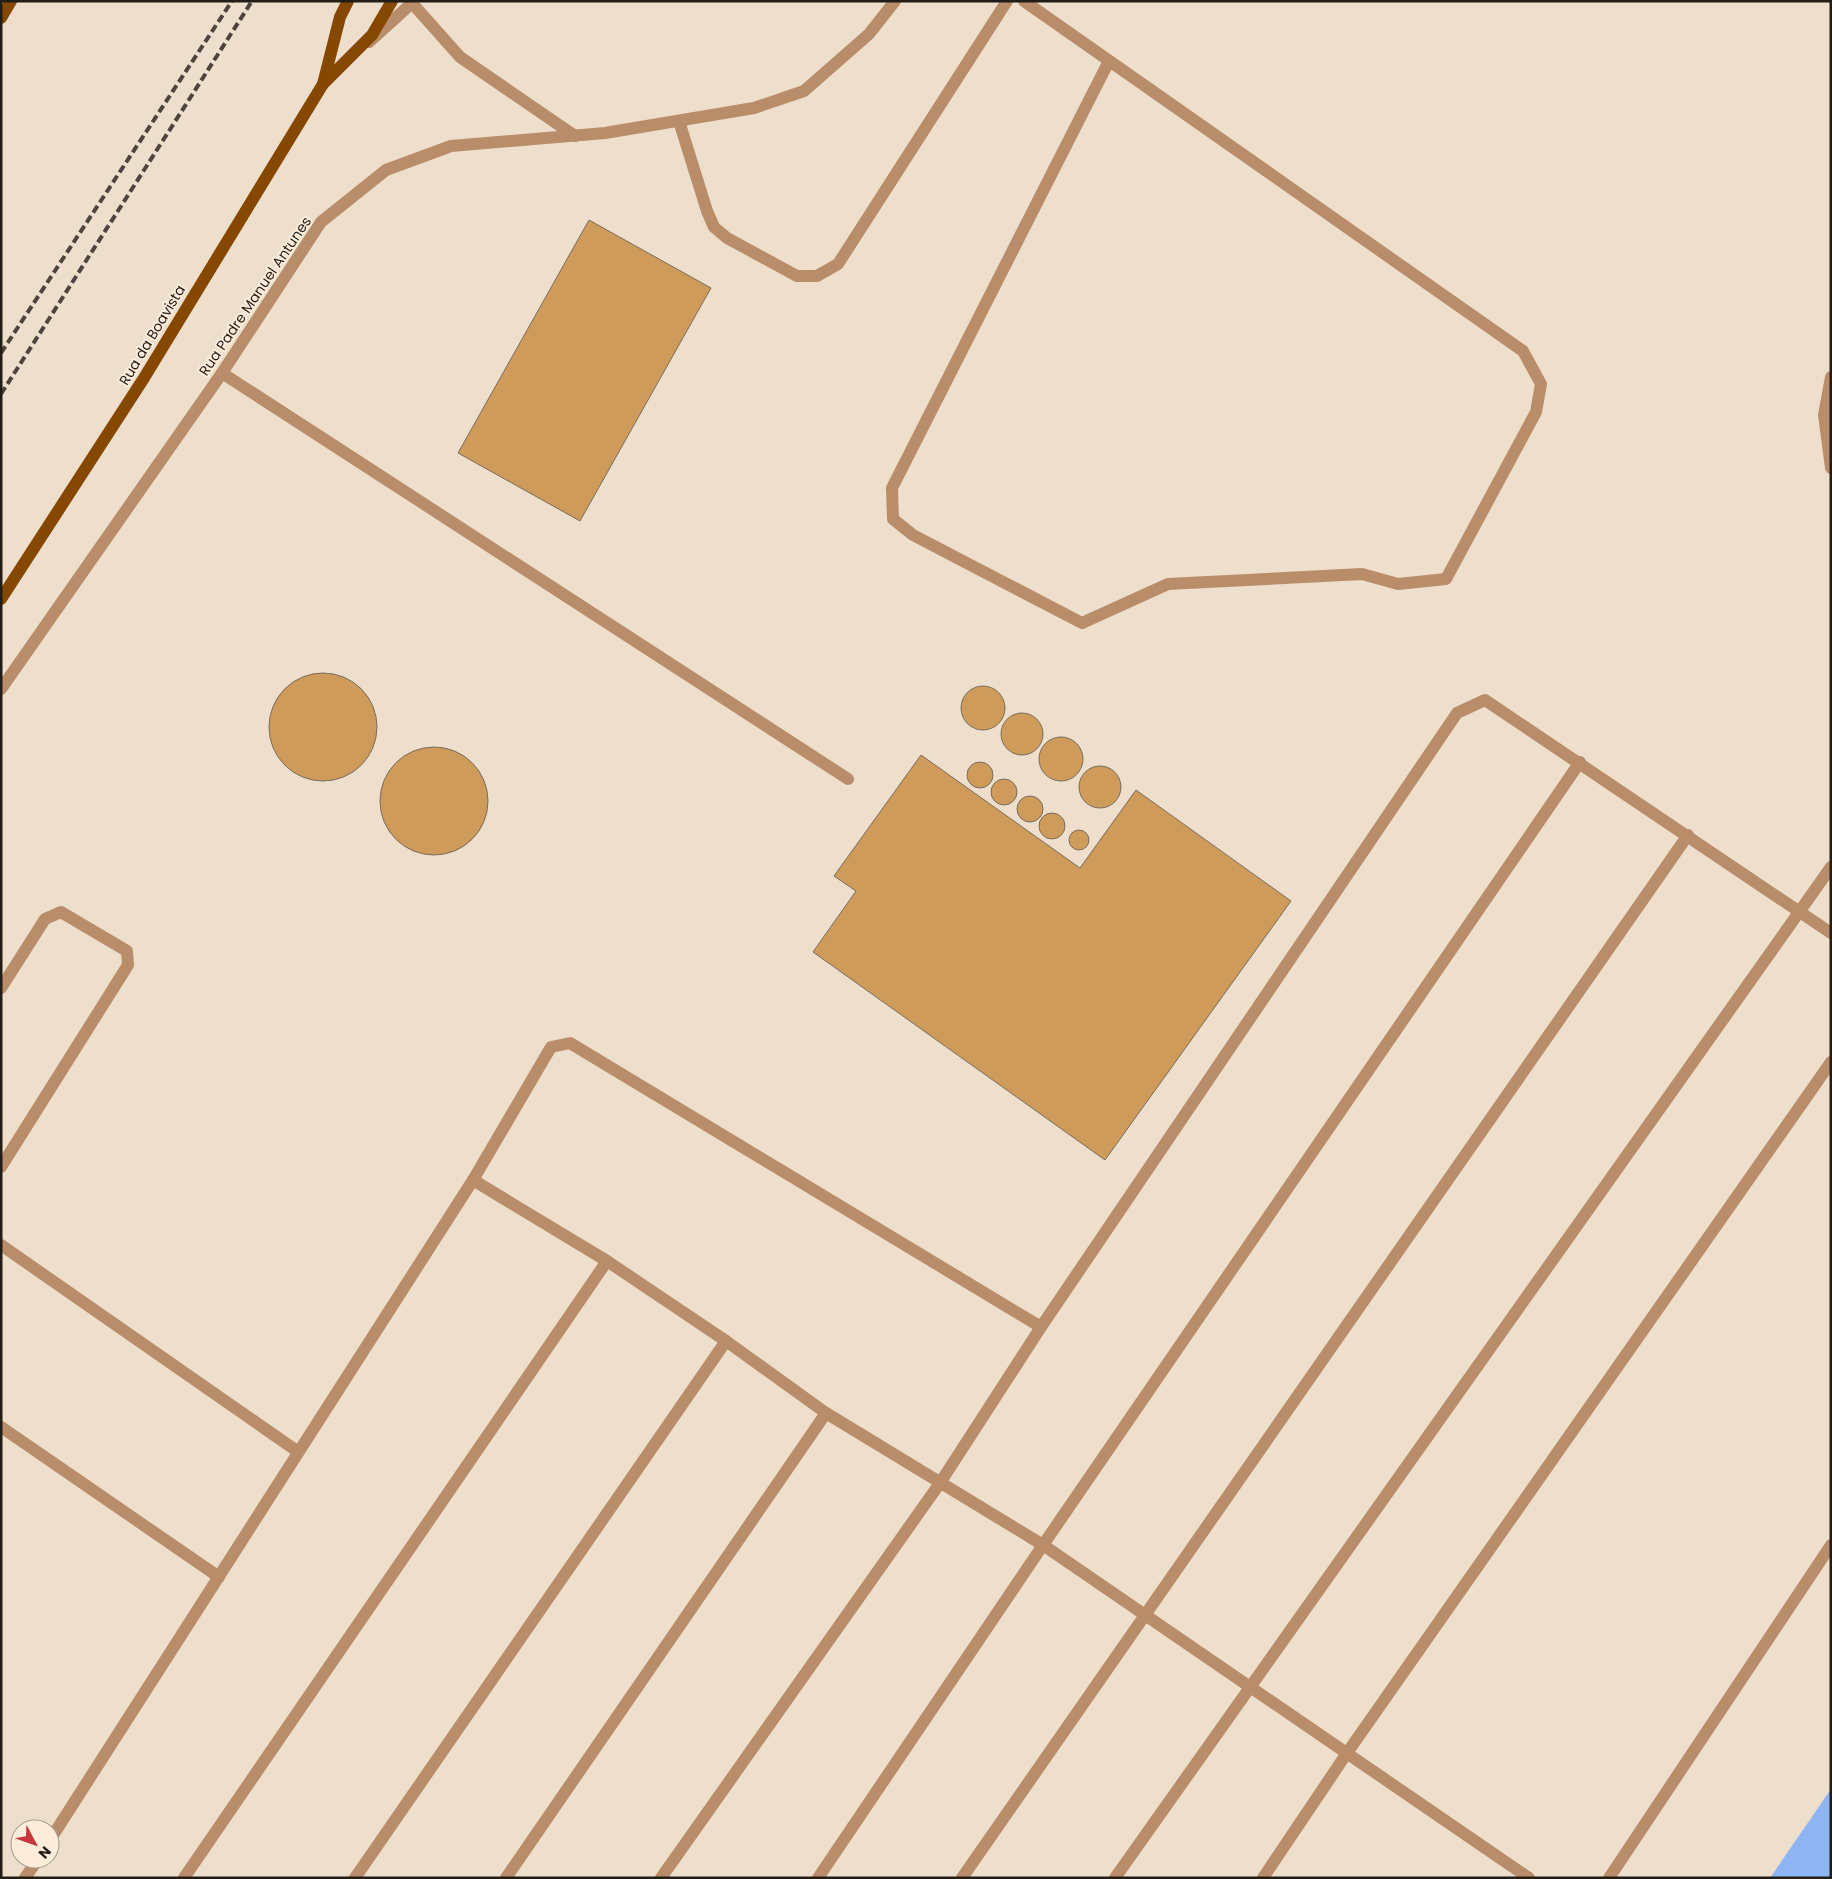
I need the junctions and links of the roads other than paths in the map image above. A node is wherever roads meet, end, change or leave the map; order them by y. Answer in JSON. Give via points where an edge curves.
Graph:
{"nodes":[{"id":1,"x":11,"y":1,"type":"edge"},
{"id":2,"x":348,"y":1,"type":"edge"},
{"id":3,"x":392,"y":1,"type":"edge"},
{"id":4,"x":895,"y":1,"type":"edge"},
{"id":5,"x":1006,"y":1,"type":"edge"},
{"id":6,"x":1024,"y":1,"type":"edge"},
{"id":7,"x":413,"y":2,"type":"edge"},
{"id":8,"x":1,"y":18,"type":"edge"},
{"id":9,"x":1109,"y":61,"type":"junction"},
{"id":10,"x":323,"y":84,"type":"junction"},
{"id":11,"x":679,"y":121,"type":"junction"},
{"id":12,"x":576,"y":136,"type":"junction"},
{"id":13,"x":222,"y":374,"type":"junction"},
{"id":14,"x":1831,"y":377,"type":"edge"},
{"id":15,"x":1831,"y":468,"type":"edge"},
{"id":16,"x":1,"y":599,"type":"edge"},
{"id":17,"x":1,"y":689,"type":"edge"},
{"id":18,"x":1580,"y":762,"type":"junction"},
{"id":19,"x":848,"y":779,"type":"dead end"},
{"id":20,"x":1688,"y":836,"type":"junction"},
{"id":21,"x":1831,"y":867,"type":"edge"},
{"id":22,"x":1800,"y":912,"type":"junction"},
{"id":23,"x":1831,"y":933,"type":"edge"},
{"id":24,"x":1,"y":988,"type":"edge"},
{"id":25,"x":1831,"y":1062,"type":"edge"},
{"id":26,"x":1,"y":1167,"type":"edge"},
{"id":27,"x":472,"y":1180,"type":"junction"},
{"id":28,"x":1,"y":1245,"type":"edge"},
{"id":29,"x":607,"y":1261,"type":"junction"},
{"id":30,"x":1041,"y":1326,"type":"junction"},
{"id":31,"x":726,"y":1341,"type":"junction"},
{"id":32,"x":826,"y":1413,"type":"junction"},
{"id":33,"x":1,"y":1427,"type":"edge"},
{"id":34,"x":297,"y":1451,"type":"junction"},
{"id":35,"x":940,"y":1483,"type":"junction"},
{"id":36,"x":1042,"y":1545,"type":"junction"},
{"id":37,"x":1831,"y":1545,"type":"edge"},
{"id":38,"x":219,"y":1577,"type":"junction"},
{"id":39,"x":1144,"y":1614,"type":"junction"},
{"id":40,"x":1250,"y":1687,"type":"junction"},
{"id":41,"x":1347,"y":1753,"type":"junction"},
{"id":42,"x":60,"y":1824,"type":"edge"},
{"id":43,"x":184,"y":1878,"type":"edge"},
{"id":44,"x":355,"y":1878,"type":"edge"},
{"id":45,"x":506,"y":1878,"type":"edge"},
{"id":46,"x":661,"y":1878,"type":"edge"},
{"id":47,"x":818,"y":1878,"type":"edge"},
{"id":48,"x":962,"y":1878,"type":"edge"},
{"id":49,"x":1115,"y":1878,"type":"edge"},
{"id":50,"x":1263,"y":1878,"type":"edge"},
{"id":51,"x":1529,"y":1878,"type":"edge"},
{"id":52,"x":1609,"y":1878,"type":"edge"}],
"edges":[{"from":1,"to":8,"type":"main road"},
{"from":2,"to":10,"type":"main road","via":[[340,17]]},
{"from":3,"to":10,"type":"main road","via":[[372,35]]},
{"from":4,"to":11,"type":"lane","name":"Rua Padre Manuel Antunes","via":[[869,34],[804,90],[754,108]]},
{"from":5,"to":11,"type":"lane","via":[[838,264],[817,276],[797,276],[727,238],[714,227]]},
{"from":6,"to":9,"type":"lane"},
{"from":7,"to":10,"type":"lane"},
{"from":7,"to":12,"type":"lane","via":[[460,57]]},
{"from":9,"to":9,"type":"lane","via":[[892,488],[893,519],[913,535],[1082,623],[1168,584],[1362,574],[1398,584],[1446,580],[1536,412],[1541,384],[1523,351]]},
{"from":10,"to":16,"type":"main road","name":"Rua da Boavista","via":[[144,378]]},
{"from":11,"to":12,"type":"lane","name":"Rua Padre Manuel Antunes"},
{"from":12,"to":13,"type":"lane","name":"Rua Padre Manuel Antunes","via":[[451,146],[386,170],[322,222]]},
{"from":13,"to":17,"type":"lane","name":"Rua Padre Manuel Antunes"},
{"from":13,"to":19,"type":"lane"},
{"from":14,"to":15,"type":"lane","via":[[1824,415]]},
{"from":18,"to":20,"type":"lane"},
{"from":18,"to":30,"type":"lane","via":[[1485,700],[1457,713]]},
{"from":18,"to":36,"type":"lane"},
{"from":20,"to":22,"type":"lane"},
{"from":20,"to":39,"type":"lane"},
{"from":21,"to":22,"type":"lane"},
{"from":22,"to":23,"type":"lane"},
{"from":22,"to":40,"type":"lane"},
{"from":24,"to":26,"type":"lane","via":[[45,919],[61,912],[127,950],[128,965]]},
{"from":25,"to":41,"type":"lane"},
{"from":27,"to":29,"type":"lane"},
{"from":27,"to":30,"type":"lane","via":[[550,1047],[570,1043]]},
{"from":27,"to":34,"type":"lane"},
{"from":28,"to":34,"type":"lane"},
{"from":29,"to":31,"type":"lane"},
{"from":29,"to":43,"type":"lane"},
{"from":30,"to":35,"type":"lane"},
{"from":31,"to":32,"type":"lane"},
{"from":31,"to":44,"type":"lane"},
{"from":32,"to":35,"type":"lane"},
{"from":32,"to":45,"type":"lane"},
{"from":33,"to":38,"type":"lane"},
{"from":34,"to":38,"type":"lane"},
{"from":35,"to":36,"type":"lane"},
{"from":35,"to":46,"type":"lane"},
{"from":36,"to":39,"type":"lane"},
{"from":36,"to":47,"type":"lane"},
{"from":37,"to":52,"type":"lane"},
{"from":38,"to":42,"type":"lane"},
{"from":39,"to":40,"type":"lane"},
{"from":39,"to":48,"type":"lane"},
{"from":40,"to":41,"type":"lane"},
{"from":40,"to":49,"type":"lane"},
{"from":41,"to":50,"type":"lane"},
{"from":41,"to":51,"type":"lane"}]}
